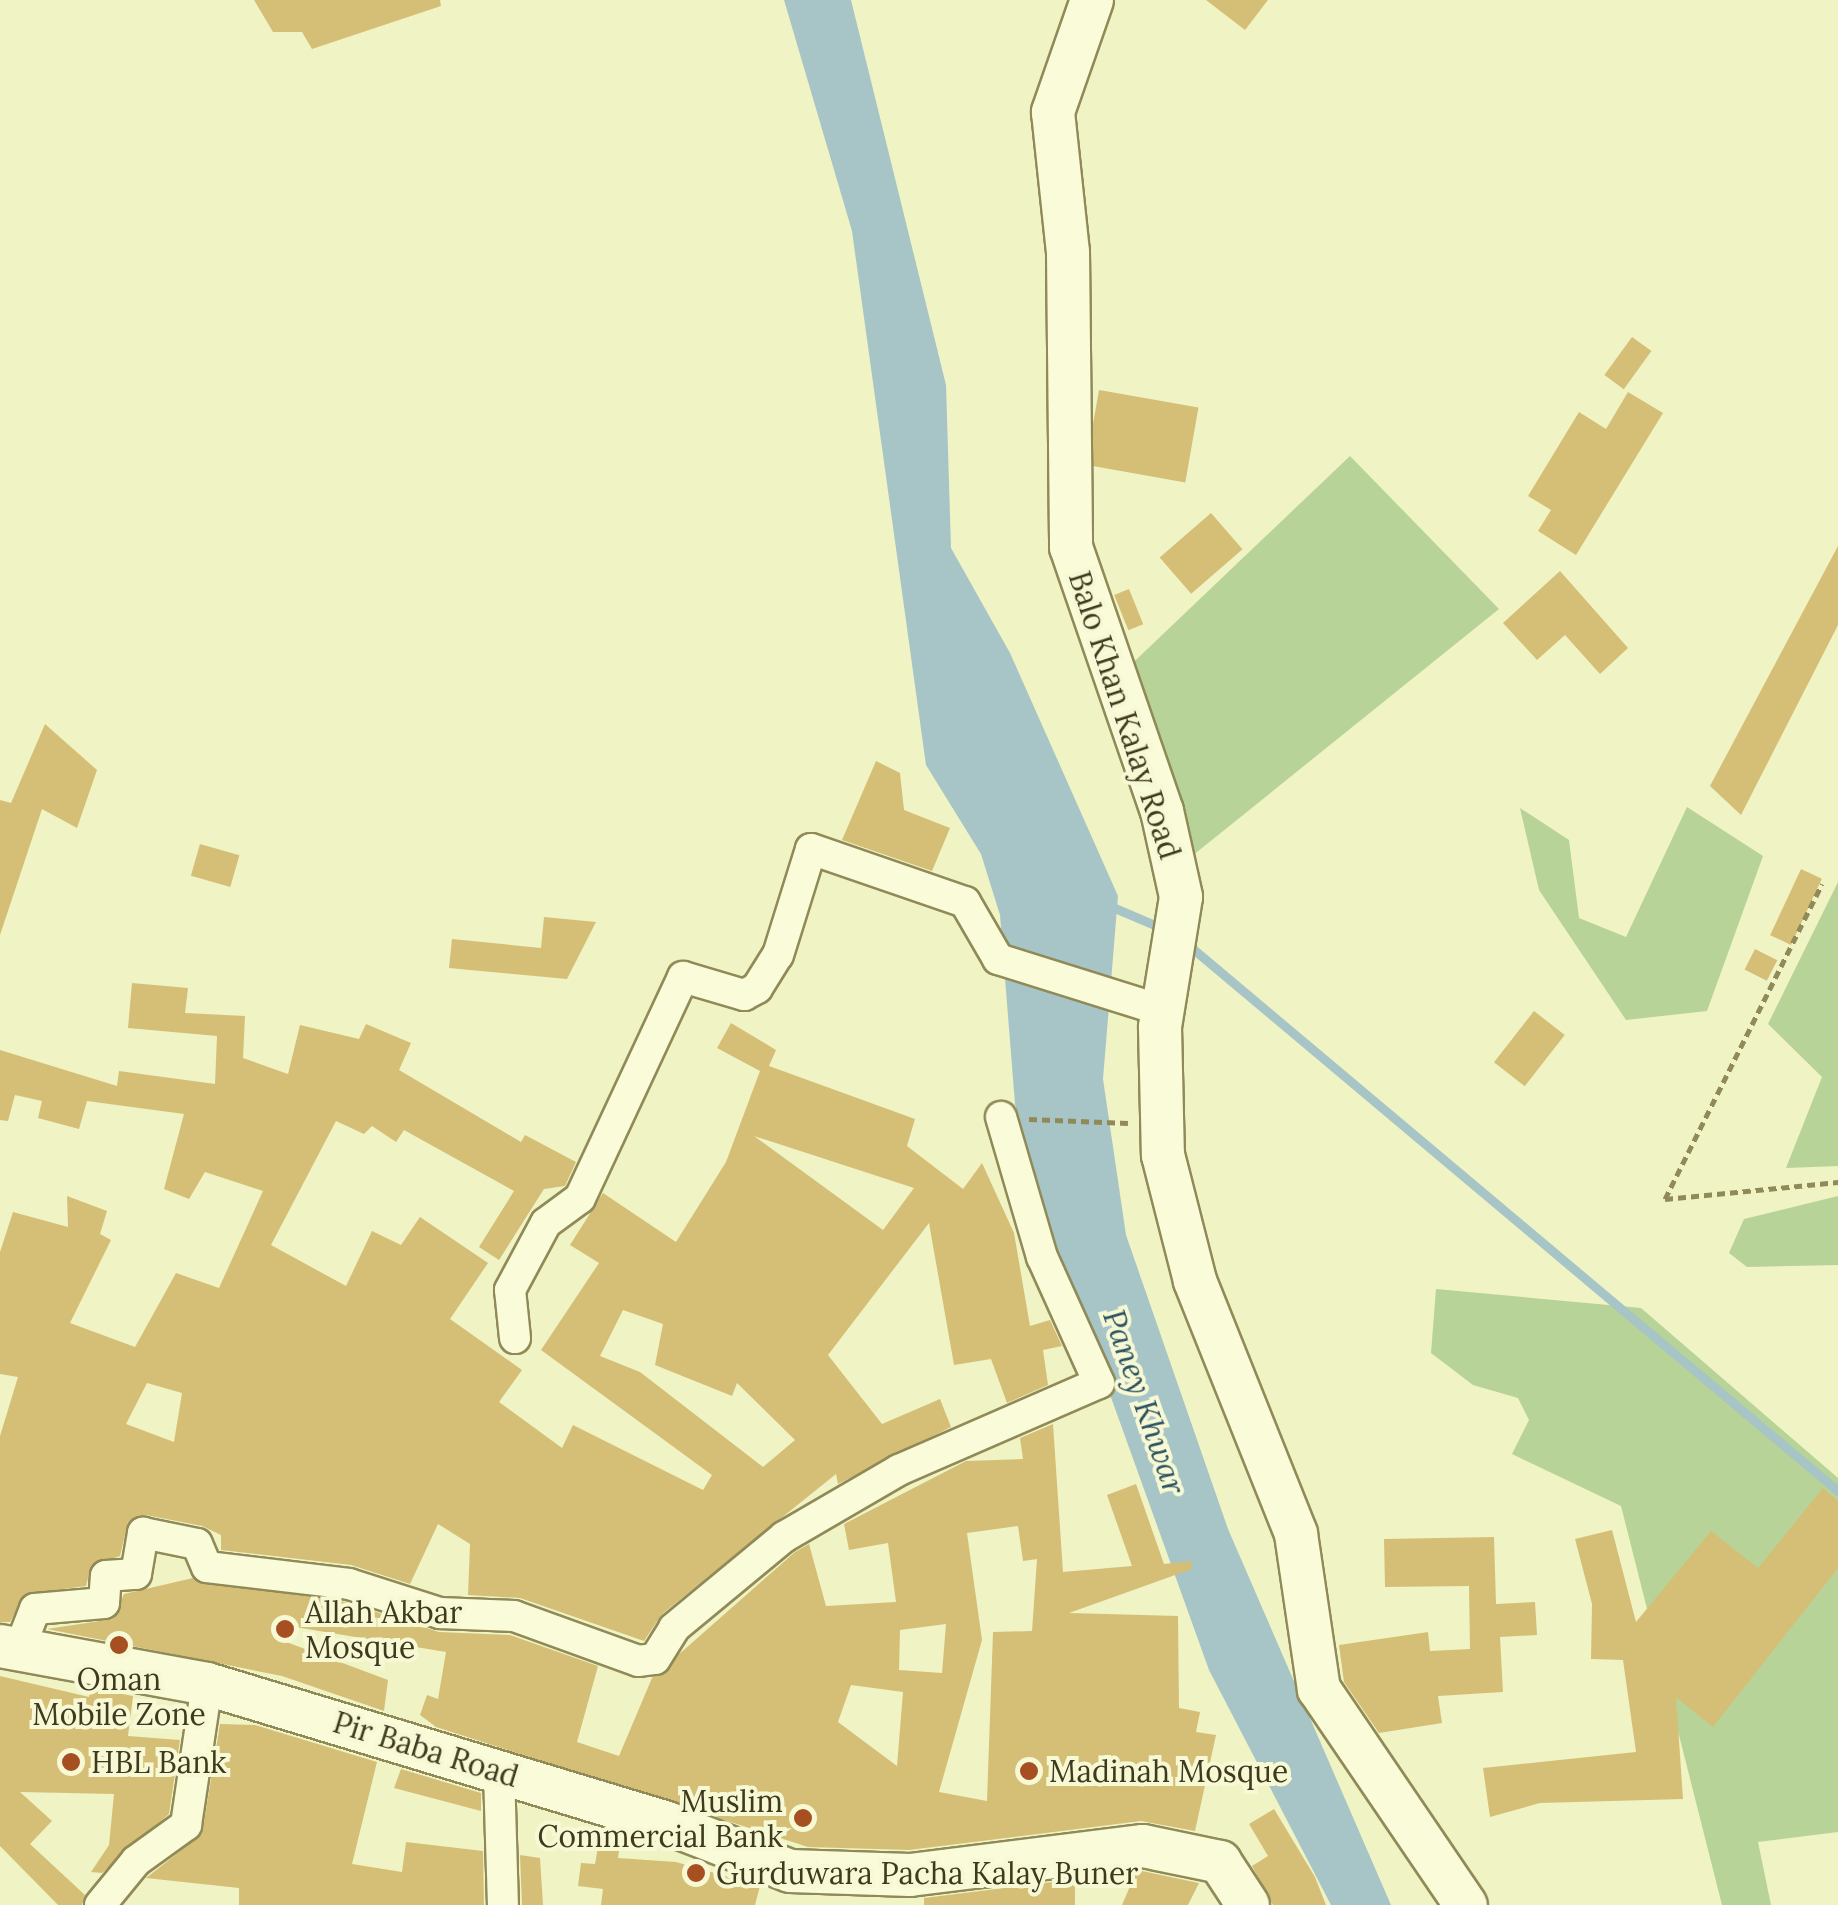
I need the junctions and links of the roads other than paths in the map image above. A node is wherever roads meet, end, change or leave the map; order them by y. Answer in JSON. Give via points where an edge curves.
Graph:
{"nodes":[{"id":1,"x":1092,"y":0,"type":"edge"},
{"id":2,"x":1164,"y":1011,"type":"junction"},
{"id":3,"x":1001,"y":1118,"type":"road end"},
{"id":4,"x":515,"y":1338,"type":"dead end"},
{"id":5,"x":10,"y":1648,"type":"edge"},
{"id":6,"x":207,"y":1684,"type":"junction"},
{"id":7,"x":499,"y":1772,"type":"junction"},
{"id":8,"x":100,"y":1905,"type":"edge"},
{"id":9,"x":503,"y":1905,"type":"edge"},
{"id":10,"x":1248,"y":1905,"type":"edge"},
{"id":11,"x":1466,"y":1905,"type":"edge"}],
"edges":[{"from":1,"to":2,"type":"street","name":"Balo Khan Kalay Road","via":[[1054,112],[1068,252],[1072,547],[1162,811],[1181,897]]},
{"from":2,"to":4,"type":"street","via":[[998,958],[965,902],[810,849],[778,954],[757,988],[744,995],[683,977],[580,1198],[546,1222],[510,1290]]},
{"from":2,"to":11,"type":"street","name":"Balo Khan Kalay Road","via":[[1163,1155],[1195,1281],[1296,1534],[1319,1690]]},
{"from":3,"to":5,"type":"street","via":[[1042,1256],[1098,1382],[899,1470],[784,1538],[674,1628],[656,1659],[638,1661],[514,1616],[440,1614],[349,1584],[207,1567],[197,1544],[143,1533],[136,1574],[106,1576],[104,1603],[34,1609]]},
{"from":5,"to":6,"type":"street","name":"Pir Baba Road"},
{"from":6,"to":7,"type":"street","name":"Pir Baba Road"},
{"from":6,"to":8,"type":"street","via":[[186,1825],[136,1861]]},
{"from":7,"to":9,"type":"street"},
{"from":7,"to":10,"type":"street","name":"Pir Baba Road","via":[[790,1870],[850,1878],[1144,1846],[1203,1853],[1230,1872]]}]}
